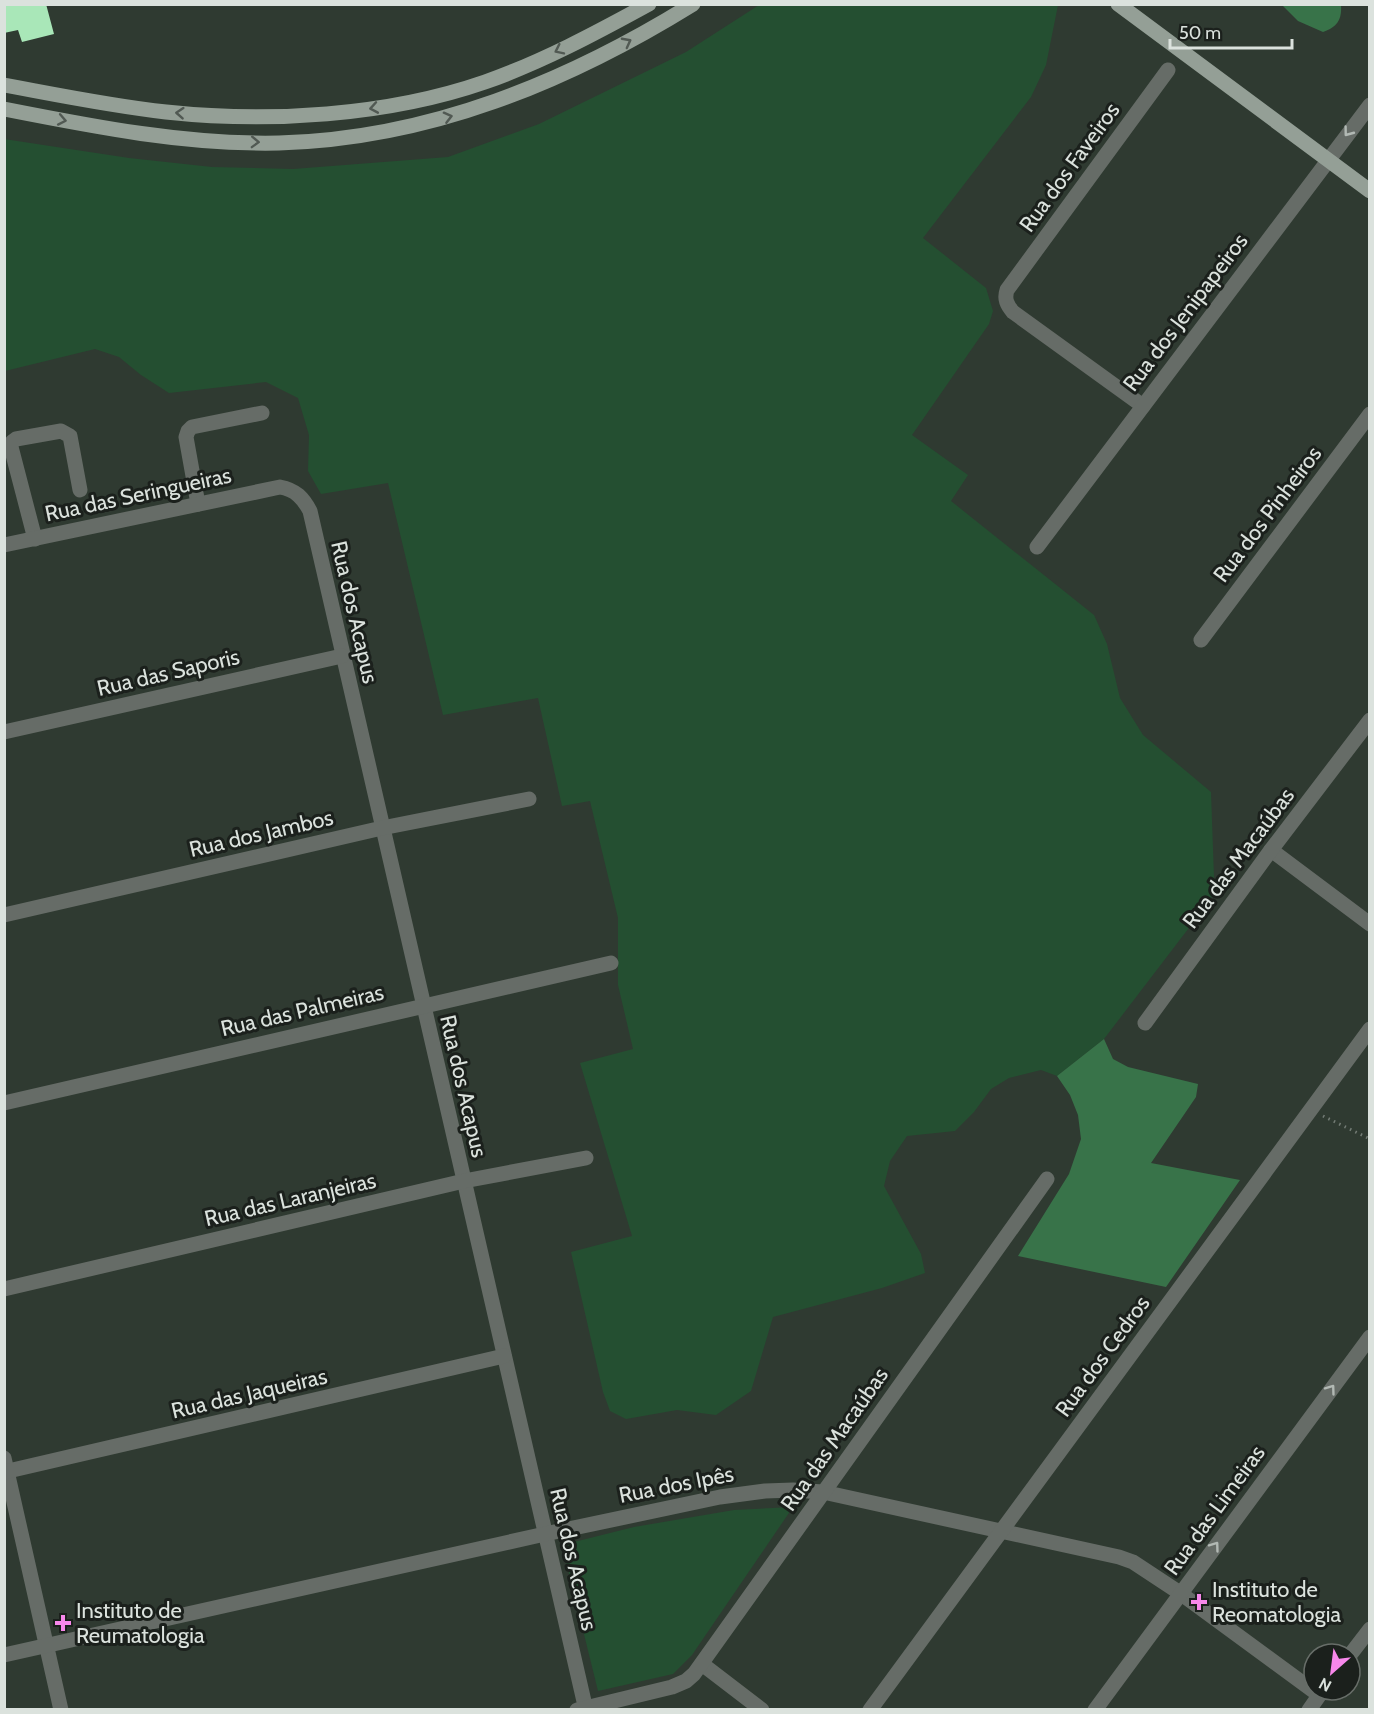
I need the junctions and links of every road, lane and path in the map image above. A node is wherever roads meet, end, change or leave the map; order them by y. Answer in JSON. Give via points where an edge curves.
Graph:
{"nodes":[{"id":1,"x":649,"y":4,"type":"edge"},
{"id":2,"x":693,"y":4,"type":"edge"},
{"id":3,"x":1118,"y":4,"type":"edge"},
{"id":4,"x":1168,"y":70,"type":"dead end"},
{"id":5,"x":4,"y":85,"type":"edge"},
{"id":6,"x":1370,"y":105,"type":"edge"},
{"id":7,"x":4,"y":109,"type":"edge"},
{"id":8,"x":1327,"y":160,"type":"junction"},
{"id":9,"x":1370,"y":191,"type":"edge"},
{"id":10,"x":1143,"y":406,"type":"junction"},
{"id":11,"x":262,"y":413,"type":"dead end"},
{"id":12,"x":1370,"y":414,"type":"edge"},
{"id":13,"x":280,"y":487,"type":"joint"},
{"id":14,"x":80,"y":490,"type":"dead end"},
{"id":15,"x":198,"y":504,"type":"junction"},
{"id":16,"x":34,"y":539,"type":"junction"},
{"id":17,"x":4,"y":545,"type":"edge"},
{"id":18,"x":1037,"y":547,"type":"dead end"},
{"id":19,"x":1201,"y":640,"type":"dead end"},
{"id":20,"x":342,"y":656,"type":"junction"},
{"id":21,"x":1370,"y":720,"type":"edge"},
{"id":22,"x":4,"y":732,"type":"edge"},
{"id":23,"x":529,"y":799,"type":"dead end"},
{"id":24,"x":382,"y":828,"type":"junction"},
{"id":25,"x":1271,"y":850,"type":"junction"},
{"id":26,"x":4,"y":915,"type":"edge"},
{"id":27,"x":1370,"y":924,"type":"edge"},
{"id":28,"x":611,"y":963,"type":"dead end"},
{"id":29,"x":423,"y":1005,"type":"junction"},
{"id":30,"x":1144,"y":1023,"type":"dead end"},
{"id":31,"x":1370,"y":1029,"type":"edge"},
{"id":32,"x":4,"y":1103,"type":"edge"},
{"id":33,"x":1310,"y":1110,"type":"junction"},
{"id":34,"x":1370,"y":1139,"type":"edge"},
{"id":35,"x":586,"y":1158,"type":"dead end"},
{"id":36,"x":1047,"y":1179,"type":"dead end"},
{"id":37,"x":464,"y":1181,"type":"junction"},
{"id":38,"x":4,"y":1289,"type":"edge"},
{"id":39,"x":1370,"y":1337,"type":"edge"},
{"id":40,"x":504,"y":1356,"type":"junction"},
{"id":41,"x":6,"y":1467,"type":"edge"},
{"id":42,"x":823,"y":1492,"type":"junction"},
{"id":43,"x":1002,"y":1530,"type":"junction"},
{"id":44,"x":545,"y":1534,"type":"junction"},
{"id":45,"x":1180,"y":1593,"type":"junction"},
{"id":46,"x":1370,"y":1629,"type":"edge"},
{"id":47,"x":1360,"y":1642,"type":"edge"},
{"id":48,"x":47,"y":1645,"type":"junction"},
{"id":49,"x":4,"y":1655,"type":"edge"},
{"id":50,"x":702,"y":1664,"type":"junction"},
{"id":51,"x":1302,"y":1680,"type":"edge"},
{"id":52,"x":583,"y":1709,"type":"edge"},
{"id":53,"x":61,"y":1710,"type":"edge"},
{"id":54,"x":762,"y":1710,"type":"edge"},
{"id":55,"x":870,"y":1710,"type":"edge"},
{"id":56,"x":1095,"y":1710,"type":"edge"}],
"edges":[{"from":1,"to":5,"type":"main road","one_way":true,"via":[[546,57],[484,82],[351,112],[232,116],[168,112]]},
{"from":7,"to":2,"type":"main road","one_way":true,"via":[[129,132],[210,141],[345,138],[403,129],[517,94],[587,63]]},
{"from":3,"to":8,"type":"main road"},
{"from":4,"to":10,"type":"street","name":"Rua dos Faveiros","via":[[1007,290],[1006,301],[1013,312]]},
{"from":6,"to":8,"type":"street","name":"Rua dos Jenipapeiros","one_way":true},
{"from":8,"to":9,"type":"main road"},
{"from":8,"to":10,"type":"street","name":"Rua dos Jenipapeiros"},
{"from":10,"to":18,"type":"street","name":"Rua dos Jenipapeiros"},
{"from":11,"to":15,"type":"street","via":[[188,431]]},
{"from":12,"to":19,"type":"street","name":"Rua dos Pinheiros"},
{"from":13,"to":15,"type":"street","name":"Rua das Seringueiras"},
{"from":13,"to":20,"type":"street","name":"Rua dos Acapus","via":[[299,495],[310,511]]},
{"from":14,"to":16,"type":"street","via":[[70,435],[66,432],[12,442]]},
{"from":15,"to":16,"type":"street","name":"Rua das Seringueiras"},
{"from":16,"to":17,"type":"street","name":"Rua das Seringueiras"},
{"from":20,"to":22,"type":"street","name":"Rua das Saporis"},
{"from":20,"to":24,"type":"street","name":"Rua dos Acapus"},
{"from":21,"to":25,"type":"street","name":"Rua das Macaúbas"},
{"from":23,"to":24,"type":"street","name":"Rua dos Jambos"},
{"from":24,"to":26,"type":"street","name":"Rua dos Jambos"},
{"from":24,"to":29,"type":"street","name":"Rua dos Acapus"},
{"from":25,"to":27,"type":"street"},
{"from":25,"to":30,"type":"street","name":"Rua das Macaúbas"},
{"from":28,"to":29,"type":"street","name":"Rua das Palmeiras"},
{"from":29,"to":32,"type":"street","name":"Rua das Palmeiras"},
{"from":29,"to":37,"type":"street","name":"Rua dos Acapus"},
{"from":31,"to":33,"type":"street","name":"Rua dos Cedros"},
{"from":33,"to":34,"type":"path"},
{"from":33,"to":43,"type":"street","name":"Rua dos Cedros"},
{"from":35,"to":37,"type":"street","name":"Rua das Laranjeiras"},
{"from":36,"to":42,"type":"street","name":"Rua das Macaúbas"},
{"from":37,"to":38,"type":"street","name":"Rua das Laranjeiras"},
{"from":37,"to":40,"type":"street","name":"Rua dos Acapus"},
{"from":45,"to":39,"type":"street","name":"Rua das Limeiras","one_way":true},
{"from":40,"to":41,"type":"street","name":"Rua das Jaqueiras"},
{"from":40,"to":44,"type":"street","name":"Rua dos Acapus"},
{"from":41,"to":48,"type":"street"},
{"from":42,"to":43,"type":"street","name":"Rua dos Ipês"},
{"from":42,"to":44,"type":"street","name":"Rua dos Ipês","via":[[774,1491],[720,1497]]},
{"from":42,"to":50,"type":"street","name":"Rua das Macaúbas"},
{"from":43,"to":45,"type":"street","name":"Rua dos Ipês","via":[[1119,1557]]},
{"from":43,"to":55,"type":"street","name":"Rua dos Cedros"},
{"from":44,"to":48,"type":"street","name":"Rua dos Ipês"},
{"from":44,"to":52,"type":"street","name":"Rua dos Acapus"},
{"from":45,"to":51,"type":"street","name":"Rua dos Ipês"},
{"from":45,"to":56,"type":"street","name":"Rua das Limeiras"},
{"from":46,"to":47,"type":"street"},
{"from":48,"to":49,"type":"street","name":"Rua dos Ipês"},
{"from":48,"to":53,"type":"street"},
{"from":50,"to":52,"type":"street","name":"Rua das Macaúbas","via":[[686,1681],[672,1687]]},
{"from":50,"to":54,"type":"street"}]}
